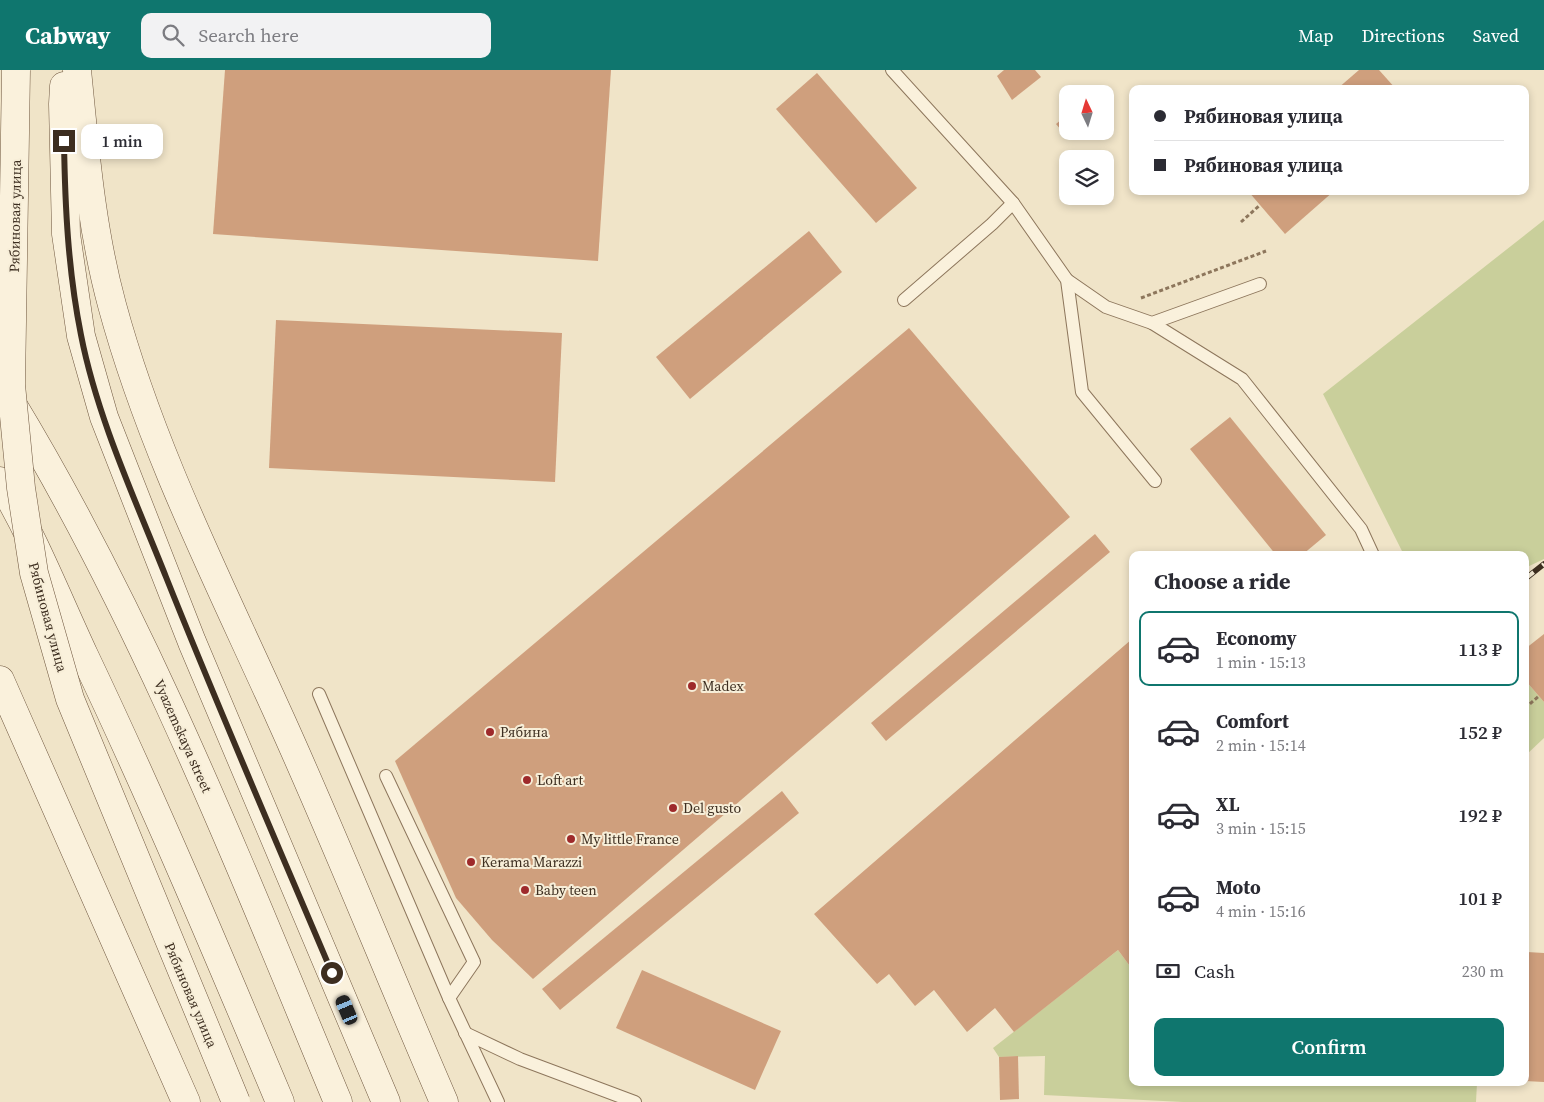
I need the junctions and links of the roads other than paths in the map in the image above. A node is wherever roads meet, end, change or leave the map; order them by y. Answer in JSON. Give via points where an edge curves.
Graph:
{"nodes":[{"id":1,"x":16,"y":70,"type":"edge"},
{"id":2,"x":66,"y":70,"type":"edge"},
{"id":3,"x":77,"y":70,"type":"edge"},
{"id":4,"x":892,"y":70,"type":"edge"},
{"id":5,"x":1013,"y":203,"type":"junction"},
{"id":6,"x":1067,"y":280,"type":"junction"},
{"id":7,"x":1260,"y":284,"type":"dead end"},
{"id":8,"x":904,"y":300,"type":"dead end"},
{"id":9,"x":1152,"y":324,"type":"junction"},
{"id":10,"x":0,"y":384,"type":"edge"},
{"id":11,"x":0,"y":481,"type":"edge"},
{"id":12,"x":1155,"y":481,"type":"dead end"},
{"id":13,"x":1371,"y":551,"type":"edge"},
{"id":14,"x":0,"y":680,"type":"edge"},
{"id":15,"x":319,"y":694,"type":"dead end"},
{"id":16,"x":386,"y":776,"type":"dead end"},
{"id":17,"x":449,"y":998,"type":"junction"},
{"id":18,"x":465,"y":1033,"type":"junction"},
{"id":19,"x":186,"y":1102,"type":"edge"},
{"id":20,"x":236,"y":1102,"type":"edge"},
{"id":21,"x":280,"y":1102,"type":"edge"},
{"id":22,"x":338,"y":1102,"type":"edge"},
{"id":23,"x":386,"y":1102,"type":"edge"},
{"id":24,"x":444,"y":1102,"type":"edge"},
{"id":25,"x":498,"y":1102,"type":"edge"},
{"id":26,"x":635,"y":1102,"type":"edge"}],
"edges":[{"from":1,"to":20,"type":"main road","name":"Рябиновая улица","bridge":true,"via":[[11,385],[21,488],[34,572],[70,699]]},
{"from":2,"to":23,"type":"main road","via":[[63,104],[66,234],[81,336],[104,417],[192,642]]},
{"from":3,"to":24,"type":"main road","via":[[92,215],[111,305],[134,376],[175,486],[284,726]]},
{"from":4,"to":5,"type":"lane"},
{"from":5,"to":6,"type":"lane"},
{"from":5,"to":8,"type":"lane"},
{"from":6,"to":9,"type":"lane","via":[[1106,307]]},
{"from":6,"to":12,"type":"lane","via":[[1082,392]]},
{"from":7,"to":9,"type":"lane"},
{"from":9,"to":13,"type":"lane","via":[[1242,379],[1361,529]]},
{"from":10,"to":22,"type":"main road","name":"Vyazemskaya street","via":[[68,500],[154,672],[233,850]]},
{"from":11,"to":21,"type":"main road","via":[[114,718]]},
{"from":14,"to":19,"type":"main road"},
{"from":15,"to":17,"type":"lane"},
{"from":16,"to":17,"type":"lane","via":[[474,962]]},
{"from":17,"to":18,"type":"lane"},
{"from":18,"to":25,"type":"lane"},
{"from":18,"to":26,"type":"lane","via":[[520,1059]]}]}
